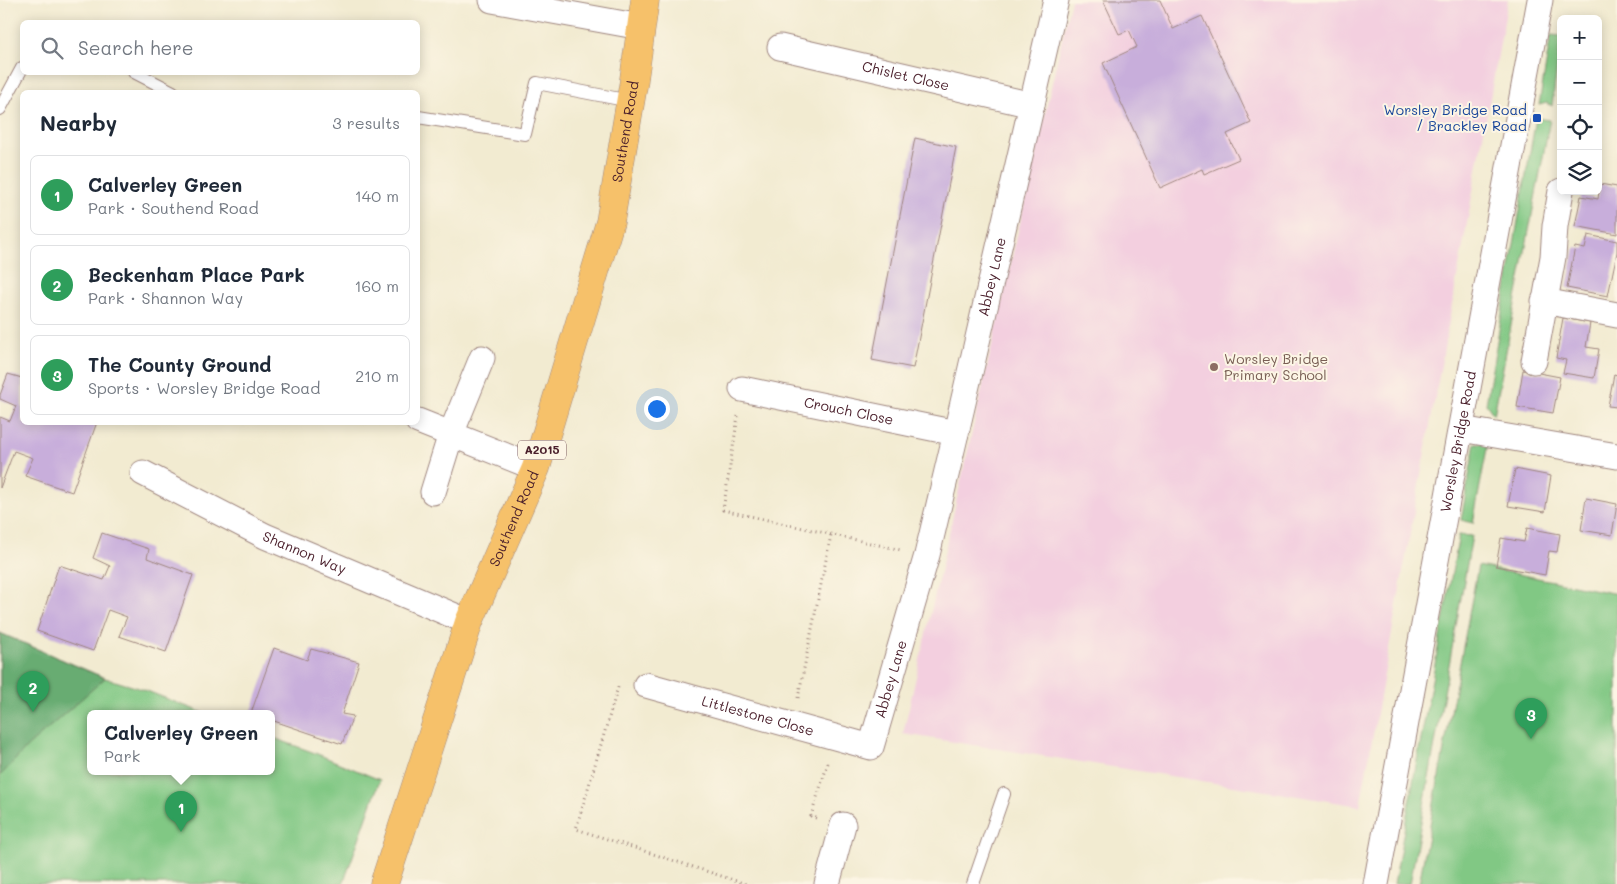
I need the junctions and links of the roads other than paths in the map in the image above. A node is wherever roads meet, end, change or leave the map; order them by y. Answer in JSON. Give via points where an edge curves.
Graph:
{"nodes":[{"id":1,"x":492,"y":0,"type":"edge"},
{"id":2,"x":645,"y":0,"type":"edge"},
{"id":3,"x":1056,"y":0,"type":"edge"},
{"id":4,"x":1540,"y":0,"type":"edge"},
{"id":5,"x":641,"y":27,"type":"junction"},
{"id":6,"x":780,"y":47,"type":"dead end"},
{"id":7,"x":20,"y":72,"type":"edge"},
{"id":8,"x":140,"y":75,"type":"edge"},
{"id":9,"x":169,"y":90,"type":"edge"},
{"id":10,"x":630,"y":101,"type":"junction"},
{"id":11,"x":1032,"y":105,"type":"junction"},
{"id":12,"x":0,"y":109,"type":"edge"},
{"id":13,"x":420,"y":117,"type":"edge"},
{"id":14,"x":1560,"y":195,"type":"edge"},
{"id":15,"x":1544,"y":301,"type":"junction"},
{"id":16,"x":1617,"y":315,"type":"edge"},
{"id":17,"x":482,"y":358,"type":"dead end"},
{"id":18,"x":1534,"y":361,"type":"dead end"},
{"id":19,"x":742,"y":389,"type":"road end"},
{"id":20,"x":420,"y":422,"type":"edge"},
{"id":21,"x":1461,"y":430,"type":"junction"},
{"id":22,"x":956,"y":433,"type":"junction"},
{"id":23,"x":451,"y":434,"type":"junction"},
{"id":24,"x":1617,"y":456,"type":"edge"},
{"id":25,"x":536,"y":468,"type":"junction"},
{"id":26,"x":143,"y":473,"type":"dead end"},
{"id":27,"x":433,"y":492,"type":"dead end"},
{"id":28,"x":469,"y":622,"type":"junction"},
{"id":29,"x":646,"y":685,"type":"road end"},
{"id":30,"x":871,"y":747,"type":"joint"},
{"id":31,"x":1004,"y":794,"type":"dead end"},
{"id":32,"x":844,"y":825,"type":"road end"},
{"id":33,"x":384,"y":884,"type":"edge"},
{"id":34,"x":827,"y":884,"type":"edge"},
{"id":35,"x":973,"y":884,"type":"edge"},
{"id":36,"x":1376,"y":884,"type":"edge"}],
"edges":[{"from":1,"to":5,"type":"street"},
{"from":2,"to":5,"type":"main road","name":"Southend Road","number":"A2015"},
{"from":3,"to":11,"type":"street","name":"Abbey Lane"},
{"from":4,"to":21,"type":"street","name":"Worsley Bridge Road"},
{"from":5,"to":10,"type":"main road","name":"Southend Road","number":"A2015"},
{"from":6,"to":11,"type":"street","name":"Chislet Close"},
{"from":7,"to":12,"type":"lane"},
{"from":8,"to":9,"type":"lane"},
{"from":10,"to":13,"type":"lane","via":[[537,83],[525,134]]},
{"from":10,"to":25,"type":"main road","name":"Southend Road","number":"A2015","via":[[610,222]]},
{"from":11,"to":22,"type":"street","name":"Abbey Lane"},
{"from":14,"to":15,"type":"street"},
{"from":15,"to":16,"type":"street"},
{"from":15,"to":18,"type":"street"},
{"from":17,"to":23,"type":"street"},
{"from":19,"to":22,"type":"street","name":"Crouch Close"},
{"from":20,"to":23,"type":"street"},
{"from":21,"to":24,"type":"street"},
{"from":21,"to":36,"type":"street","name":"Worsley Bridge Road"},
{"from":22,"to":30,"type":"street","name":"Abbey Lane","via":[[926,555]]},
{"from":23,"to":25,"type":"street"},
{"from":23,"to":27,"type":"street"},
{"from":25,"to":28,"type":"main road","name":"Southend Road","number":"A2015"},
{"from":26,"to":28,"type":"street","name":"Shannon Way","via":[[265,536]]},
{"from":28,"to":33,"type":"main road","name":"Southend Road","number":"A2015"},
{"from":29,"to":30,"type":"street","name":"Littlestone Close"},
{"from":31,"to":35,"type":"lane"},
{"from":32,"to":34,"type":"street"}]}
